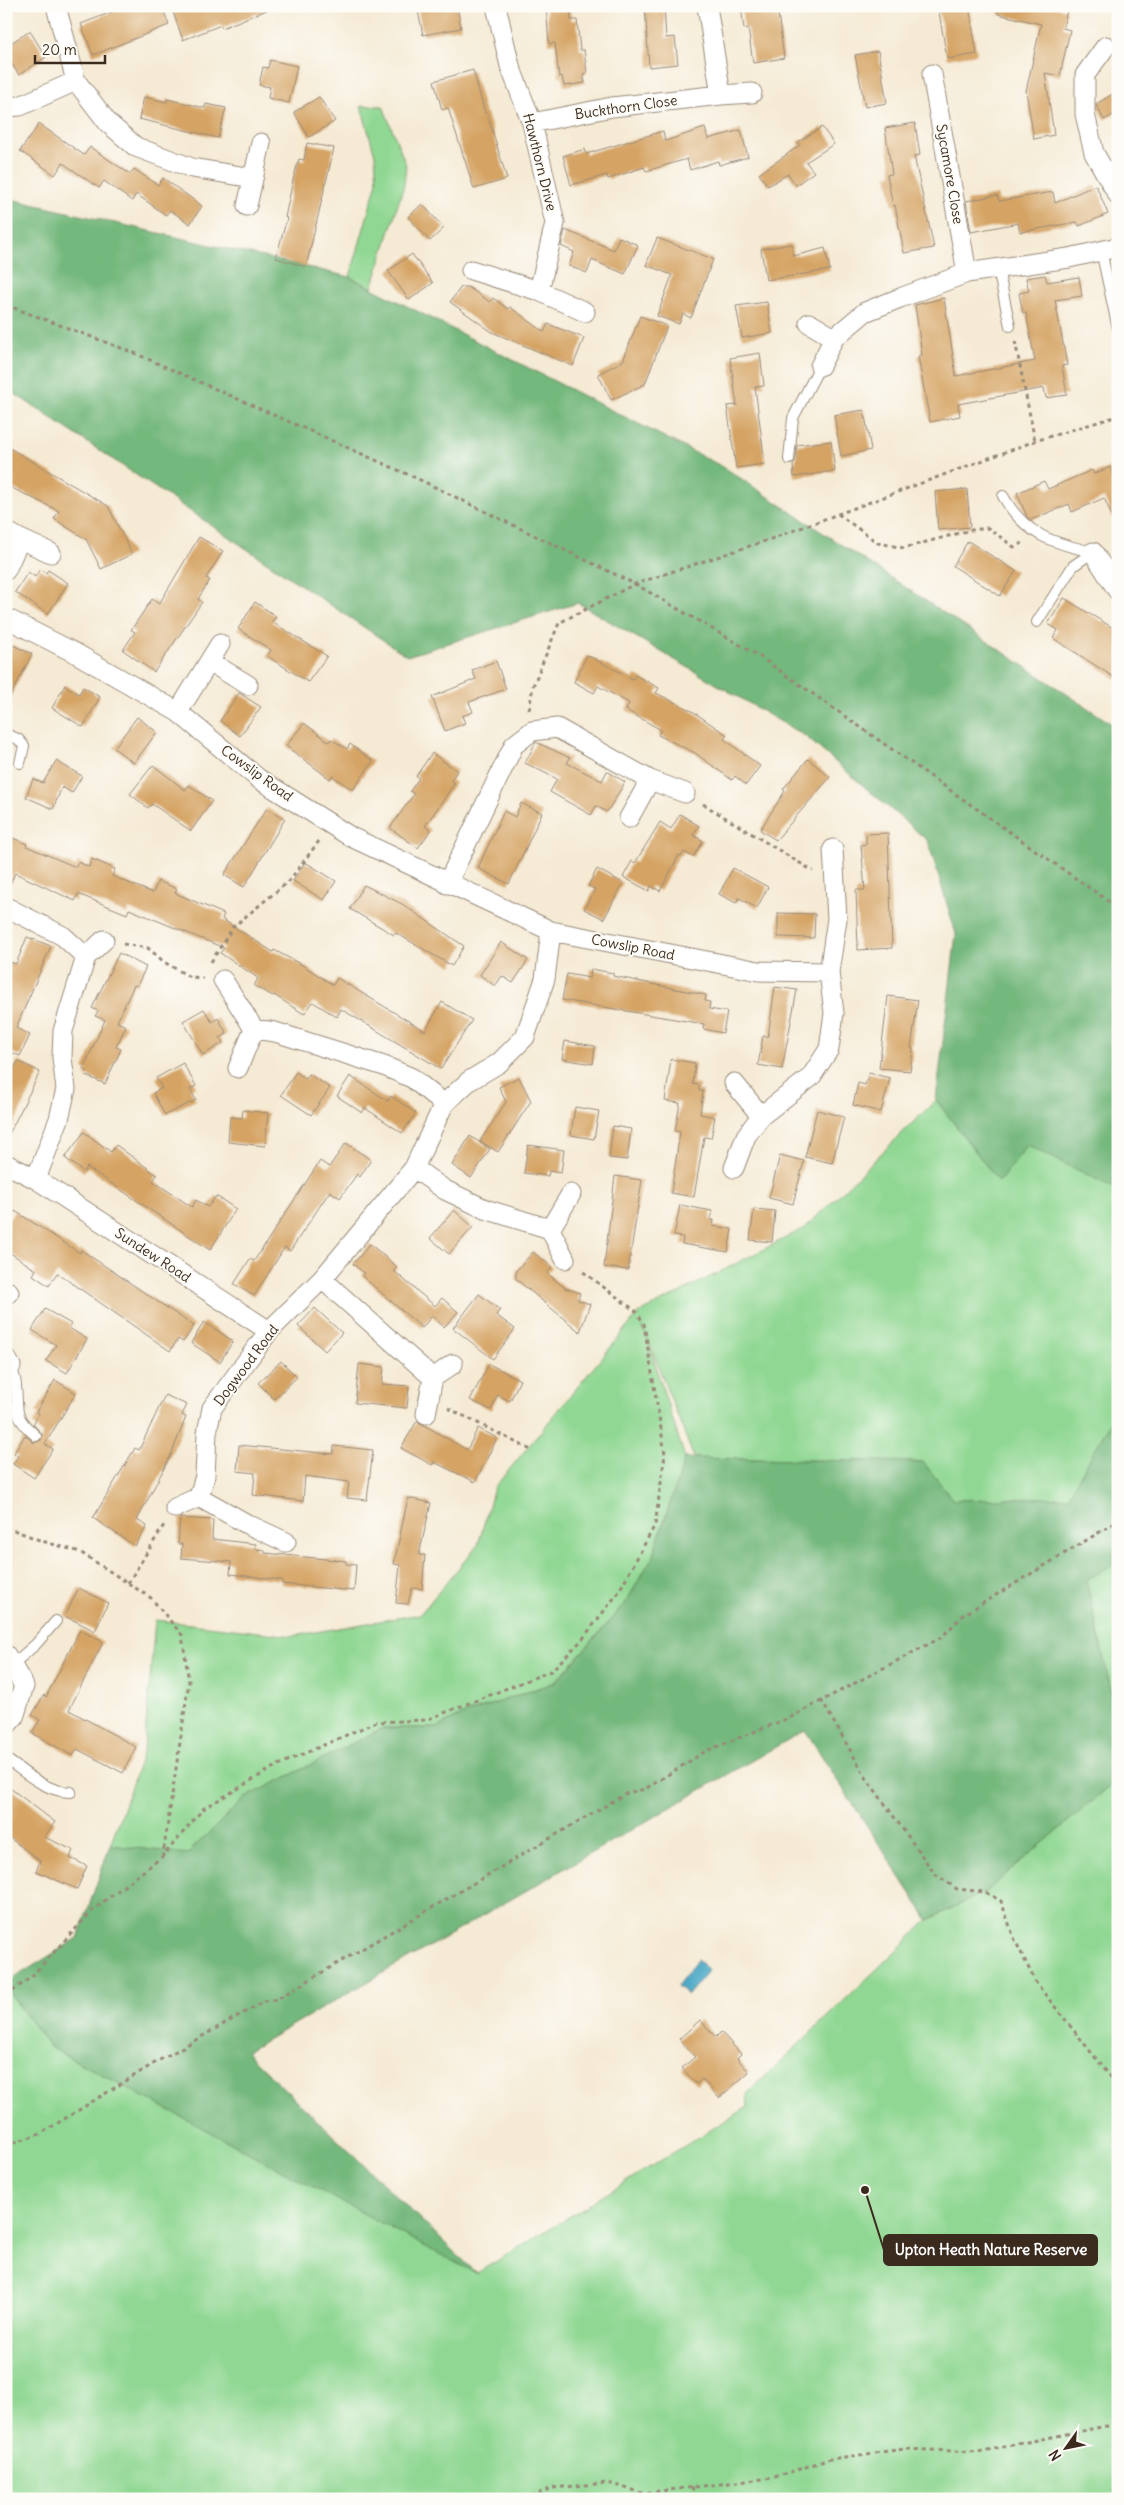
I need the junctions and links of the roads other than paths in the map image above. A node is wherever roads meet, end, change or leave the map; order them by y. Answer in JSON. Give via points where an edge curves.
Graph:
{"nodes":[{"id":1,"x":56,"y":6,"type":"edge"},
{"id":2,"x":496,"y":6,"type":"edge"},
{"id":3,"x":707,"y":6,"type":"edge"},
{"id":4,"x":1106,"y":46,"type":"dead end"},
{"id":5,"x":932,"y":74,"type":"dead end"},
{"id":6,"x":76,"y":81,"type":"junction"},
{"id":7,"x":752,"y":94,"type":"dead end"},
{"id":8,"x":721,"y":95,"type":"junction"},
{"id":9,"x":6,"y":107,"type":"edge"},
{"id":10,"x":532,"y":123,"type":"junction"},
{"id":11,"x":261,"y":143,"type":"dead end"},
{"id":12,"x":253,"y":178,"type":"junction"},
{"id":13,"x":1118,"y":195,"type":"edge"},
{"id":14,"x":247,"y":206,"type":"dead end"},
{"id":15,"x":1110,"y":248,"type":"edge"},
{"id":16,"x":998,"y":269,"type":"junction"},
{"id":17,"x":472,"y":270,"type":"dead end"},
{"id":18,"x":967,"y":274,"type":"junction"},
{"id":19,"x":539,"y":291,"type":"junction"},
{"id":20,"x":585,"y":312,"type":"dead end"},
{"id":21,"x":809,"y":323,"type":"dead end"},
{"id":22,"x":1010,"y":326,"type":"road end"},
{"id":23,"x":1118,"y":329,"type":"edge"},
{"id":24,"x":834,"y":338,"type":"junction"},
{"id":25,"x":820,"y":366,"type":"joint"},
{"id":26,"x":789,"y":460,"type":"dead end"},
{"id":27,"x":1003,"y":496,"type":"dead end"},
{"id":28,"x":13,"y":535,"type":"edge"},
{"id":29,"x":1094,"y":552,"type":"junction"},
{"id":30,"x":50,"y":553,"type":"dead end"},
{"id":31,"x":6,"y":570,"type":"edge"},
{"id":32,"x":1118,"y":590,"type":"edge"},
{"id":33,"x":6,"y":618,"type":"edge"},
{"id":34,"x":1036,"y":622,"type":"dead end"},
{"id":35,"x":220,"y":644,"type":"dead end"},
{"id":36,"x":210,"y":662,"type":"junction"},
{"id":37,"x":248,"y":685,"type":"dead end"},
{"id":38,"x":178,"y":712,"type":"junction"},
{"id":39,"x":6,"y":734,"type":"edge"},
{"id":40,"x":20,"y":763,"type":"dead end"},
{"id":41,"x":650,"y":780,"type":"junction"},
{"id":42,"x":685,"y":793,"type":"road end"},
{"id":43,"x":629,"y":818,"type":"dead end"},
{"id":44,"x":833,"y":849,"type":"dead end"},
{"id":45,"x":447,"y":884,"type":"junction"},
{"id":46,"x":6,"y":907,"type":"edge"},
{"id":47,"x":551,"y":931,"type":"junction"},
{"id":48,"x":104,"y":940,"type":"road end"},
{"id":49,"x":86,"y":956,"type":"junction"},
{"id":50,"x":829,"y":972,"type":"junction"},
{"id":51,"x":223,"y":980,"type":"road end"},
{"id":52,"x":254,"y":1029,"type":"junction"},
{"id":53,"x":238,"y":1068,"type":"dead end"},
{"id":54,"x":734,"y":1082,"type":"dead end"},
{"id":55,"x":444,"y":1104,"type":"junction"},
{"id":56,"x":761,"y":1116,"type":"junction"},
{"id":57,"x":6,"y":1164,"type":"edge"},
{"id":58,"x":414,"y":1168,"type":"junction"},
{"id":59,"x":734,"y":1168,"type":"dead end"},
{"id":60,"x":36,"y":1178,"type":"junction"},
{"id":61,"x":571,"y":1194,"type":"dead end"},
{"id":62,"x":550,"y":1229,"type":"junction"},
{"id":63,"x":565,"y":1259,"type":"road end"},
{"id":64,"x":322,"y":1279,"type":"junction"},
{"id":65,"x":269,"y":1331,"type":"junction"},
{"id":66,"x":9,"y":1362,"type":"edge"},
{"id":67,"x":453,"y":1364,"type":"dead end"},
{"id":68,"x":433,"y":1378,"type":"junction"},
{"id":69,"x":428,"y":1406,"type":"road end"},
{"id":70,"x":36,"y":1436,"type":"dead end"},
{"id":71,"x":199,"y":1497,"type":"junction"},
{"id":72,"x":175,"y":1508,"type":"road end"},
{"id":73,"x":286,"y":1542,"type":"dead end"},
{"id":74,"x":56,"y":1621,"type":"dead end"},
{"id":75,"x":9,"y":1660,"type":"edge"},
{"id":76,"x":6,"y":1726,"type":"edge"},
{"id":77,"x":6,"y":1759,"type":"edge"},
{"id":78,"x":71,"y":1792,"type":"dead end"}],
"edges":[{"from":1,"to":6,"type":"street"},
{"from":2,"to":10,"type":"street","name":"Hawthorn Drive","via":[[510,66]]},
{"from":3,"to":8,"type":"street"},
{"from":4,"to":13,"type":"street","via":[[1085,75],[1085,114],[1094,153]]},
{"from":5,"to":18,"type":"street","name":"Sycamore Close"},
{"from":6,"to":9,"type":"street","via":[[20,106]]},
{"from":6,"to":12,"type":"street","via":[[108,123],[136,147],[192,168]]},
{"from":7,"to":8,"type":"street","name":"Buckthorn Close"},
{"from":8,"to":10,"type":"street","name":"Buckthorn Close","via":[[612,107]]},
{"from":10,"to":19,"type":"street","name":"Hawthorn Drive","via":[[555,223]]},
{"from":11,"to":12,"type":"street"},
{"from":12,"to":14,"type":"street"},
{"from":15,"to":16,"type":"street"},
{"from":15,"to":23,"type":"lane"},
{"from":16,"to":18,"type":"street"},
{"from":16,"to":22,"type":"lane"},
{"from":17,"to":19,"type":"street"},
{"from":18,"to":24,"type":"street","via":[[865,312]]},
{"from":19,"to":20,"type":"street"},
{"from":21,"to":24,"type":"street"},
{"from":24,"to":25,"type":"street"},
{"from":25,"to":26,"type":"lane","via":[[793,418]]},
{"from":27,"to":29,"type":"lane","via":[[1014,514],[1040,536]]},
{"from":28,"to":30,"type":"street"},
{"from":28,"to":31,"type":"street"},
{"from":29,"to":32,"type":"street"},
{"from":29,"to":34,"type":"lane","via":[[1074,566]]},
{"from":33,"to":38,"type":"street","name":"Cowslip Road"},
{"from":35,"to":36,"type":"street"},
{"from":36,"to":37,"type":"street"},
{"from":36,"to":38,"type":"street"},
{"from":38,"to":45,"type":"street","name":"Cowslip Road","via":[[260,778],[351,837]]},
{"from":39,"to":40,"type":"lane","via":[[24,746]]},
{"from":41,"to":42,"type":"street"},
{"from":41,"to":43,"type":"street"},
{"from":41,"to":45,"type":"street","via":[[557,728],[532,731],[514,745]]},
{"from":44,"to":50,"type":"street","via":[[837,918]]},
{"from":45,"to":47,"type":"street","name":"Cowslip Road"},
{"from":46,"to":49,"type":"street","via":[[63,936]]},
{"from":47,"to":50,"type":"street","name":"Cowslip Road","via":[[759,971]]},
{"from":47,"to":55,"type":"street","name":"Dogwood Road","via":[[544,979],[525,1037],[499,1063],[469,1081]]},
{"from":48,"to":49,"type":"street"},
{"from":49,"to":60,"type":"street","via":[[63,1031],[66,1089],[59,1119]]},
{"from":50,"to":56,"type":"street","via":[[834,1013],[829,1048],[811,1077]]},
{"from":51,"to":52,"type":"street"},
{"from":52,"to":53,"type":"street"},
{"from":52,"to":55,"type":"street","via":[[275,1032],[384,1066],[412,1078]]},
{"from":54,"to":56,"type":"street"},
{"from":55,"to":58,"type":"street","name":"Dogwood Road"},
{"from":56,"to":59,"type":"street","via":[[746,1136]]},
{"from":57,"to":60,"type":"street","name":"Sundew Road"},
{"from":58,"to":62,"type":"street","via":[[445,1190],[485,1209]]},
{"from":58,"to":64,"type":"street","name":"Dogwood Road"},
{"from":60,"to":65,"type":"street","name":"Sundew Road"},
{"from":61,"to":62,"type":"street"},
{"from":62,"to":63,"type":"street"},
{"from":64,"to":65,"type":"street","name":"Dogwood Road"},
{"from":64,"to":68,"type":"street"},
{"from":65,"to":71,"type":"street","name":"Dogwood Road","via":[[212,1408],[205,1476]]},
{"from":66,"to":70,"type":"lane","via":[[16,1385],[16,1408],[20,1420]]},
{"from":67,"to":68,"type":"street"},
{"from":68,"to":69,"type":"street"},
{"from":71,"to":72,"type":"street"},
{"from":71,"to":73,"type":"street"},
{"from":74,"to":75,"type":"lane","via":[[36,1644]]},
{"from":75,"to":76,"type":"street","via":[[24,1686],[14,1717]]},
{"from":77,"to":78,"type":"lane","via":[[40,1783],[60,1792]]}]}
